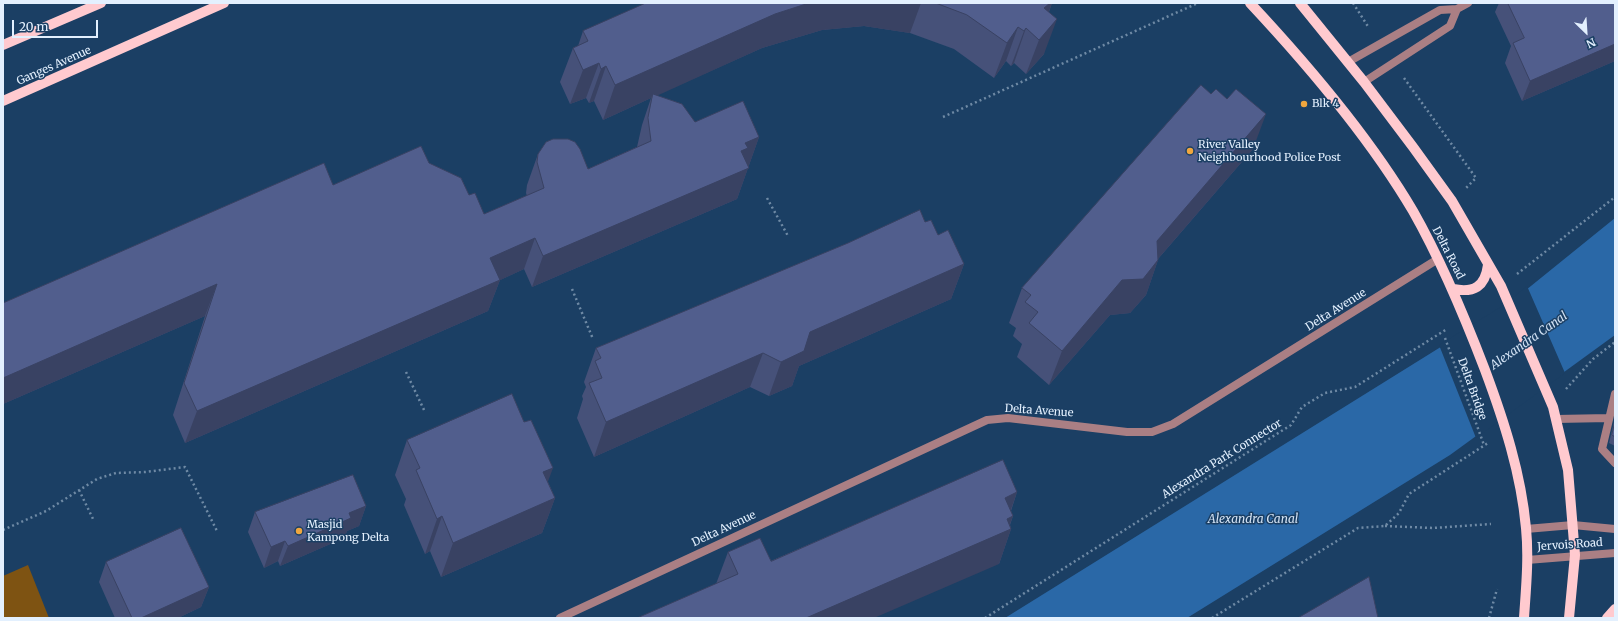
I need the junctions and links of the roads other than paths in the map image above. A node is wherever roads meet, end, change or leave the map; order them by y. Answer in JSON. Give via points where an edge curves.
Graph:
{"nodes":[{"id":1,"x":101,"y":3,"type":"edge"},
{"id":2,"x":224,"y":3,"type":"edge"},
{"id":3,"x":1250,"y":3,"type":"edge"},
{"id":4,"x":1300,"y":3,"type":"edge"},
{"id":5,"x":1468,"y":3,"type":"edge"},
{"id":6,"x":1457,"y":9,"type":"junction"},
{"id":7,"x":3,"y":45,"type":"edge"},
{"id":8,"x":1348,"y":62,"type":"junction"},
{"id":9,"x":1364,"y":82,"type":"junction"},
{"id":10,"x":3,"y":101,"type":"edge"},
{"id":11,"x":1438,"y":259,"type":"junction"},
{"id":12,"x":1488,"y":265,"type":"junction"},
{"id":13,"x":1453,"y":289,"type":"junction"},
{"id":14,"x":1615,"y":394,"type":"edge"},
{"id":15,"x":1608,"y":418,"type":"junction"},
{"id":16,"x":1556,"y":419,"type":"junction"},
{"id":17,"x":1615,"y":463,"type":"edge"},
{"id":18,"x":1573,"y":525,"type":"junction"},
{"id":19,"x":1526,"y":529,"type":"junction"},
{"id":20,"x":1615,"y":529,"type":"edge"},
{"id":21,"x":1615,"y":553,"type":"edge"},
{"id":22,"x":1575,"y":555,"type":"junction"},
{"id":23,"x":1527,"y":560,"type":"junction"},
{"id":24,"x":1615,"y":609,"type":"edge"},
{"id":25,"x":560,"y":618,"type":"edge"},
{"id":26,"x":1524,"y":618,"type":"edge"},
{"id":27,"x":1569,"y":618,"type":"edge"},
{"id":28,"x":1607,"y":618,"type":"edge"}],
"edges":[{"from":1,"to":7,"type":"main road"},
{"from":2,"to":10,"type":"main road","name":"Ganges Avenue"},
{"from":3,"to":11,"type":"main road","name":"Delta Road","via":[[1364,139],[1412,211]]},
{"from":4,"to":8,"type":"main road"},
{"from":5,"to":6,"type":"street"},
{"from":6,"to":8,"type":"street","via":[[1440,10]]},
{"from":6,"to":9,"type":"street","via":[[1450,26]]},
{"from":8,"to":9,"type":"main road"},
{"from":9,"to":12,"type":"main road","via":[[1452,201]]},
{"from":11,"to":13,"type":"main road","name":"Delta Road"},
{"from":11,"to":25,"type":"street","name":"Delta Avenue","via":[[1173,424],[1152,432],[1128,432],[1008,418],[987,420]]},
{"from":12,"to":13,"type":"main road","via":[[1487,276],[1482,284],[1463,291]]},
{"from":12,"to":16,"type":"main road","via":[[1501,286],[1554,407]]},
{"from":13,"to":19,"type":"main road","name":"Delta Road","via":[[1508,433]]},
{"from":14,"to":15,"type":"street"},
{"from":15,"to":16,"type":"street"},
{"from":15,"to":17,"type":"street","via":[[1602,449]]},
{"from":16,"to":18,"type":"main road","via":[[1568,470]]},
{"from":18,"to":19,"type":"street","name":"Jervois Road"},
{"from":18,"to":20,"type":"street","name":"Jervois Road"},
{"from":18,"to":22,"type":"main road"},
{"from":19,"to":23,"type":"main road","name":"Delta Road"},
{"from":21,"to":22,"type":"street","name":"Jervois Road"},
{"from":22,"to":23,"type":"street","name":"Jervois Road"},
{"from":22,"to":27,"type":"main road"},
{"from":23,"to":26,"type":"main road","name":"Delta Road"},
{"from":24,"to":28,"type":"main road"}]}
